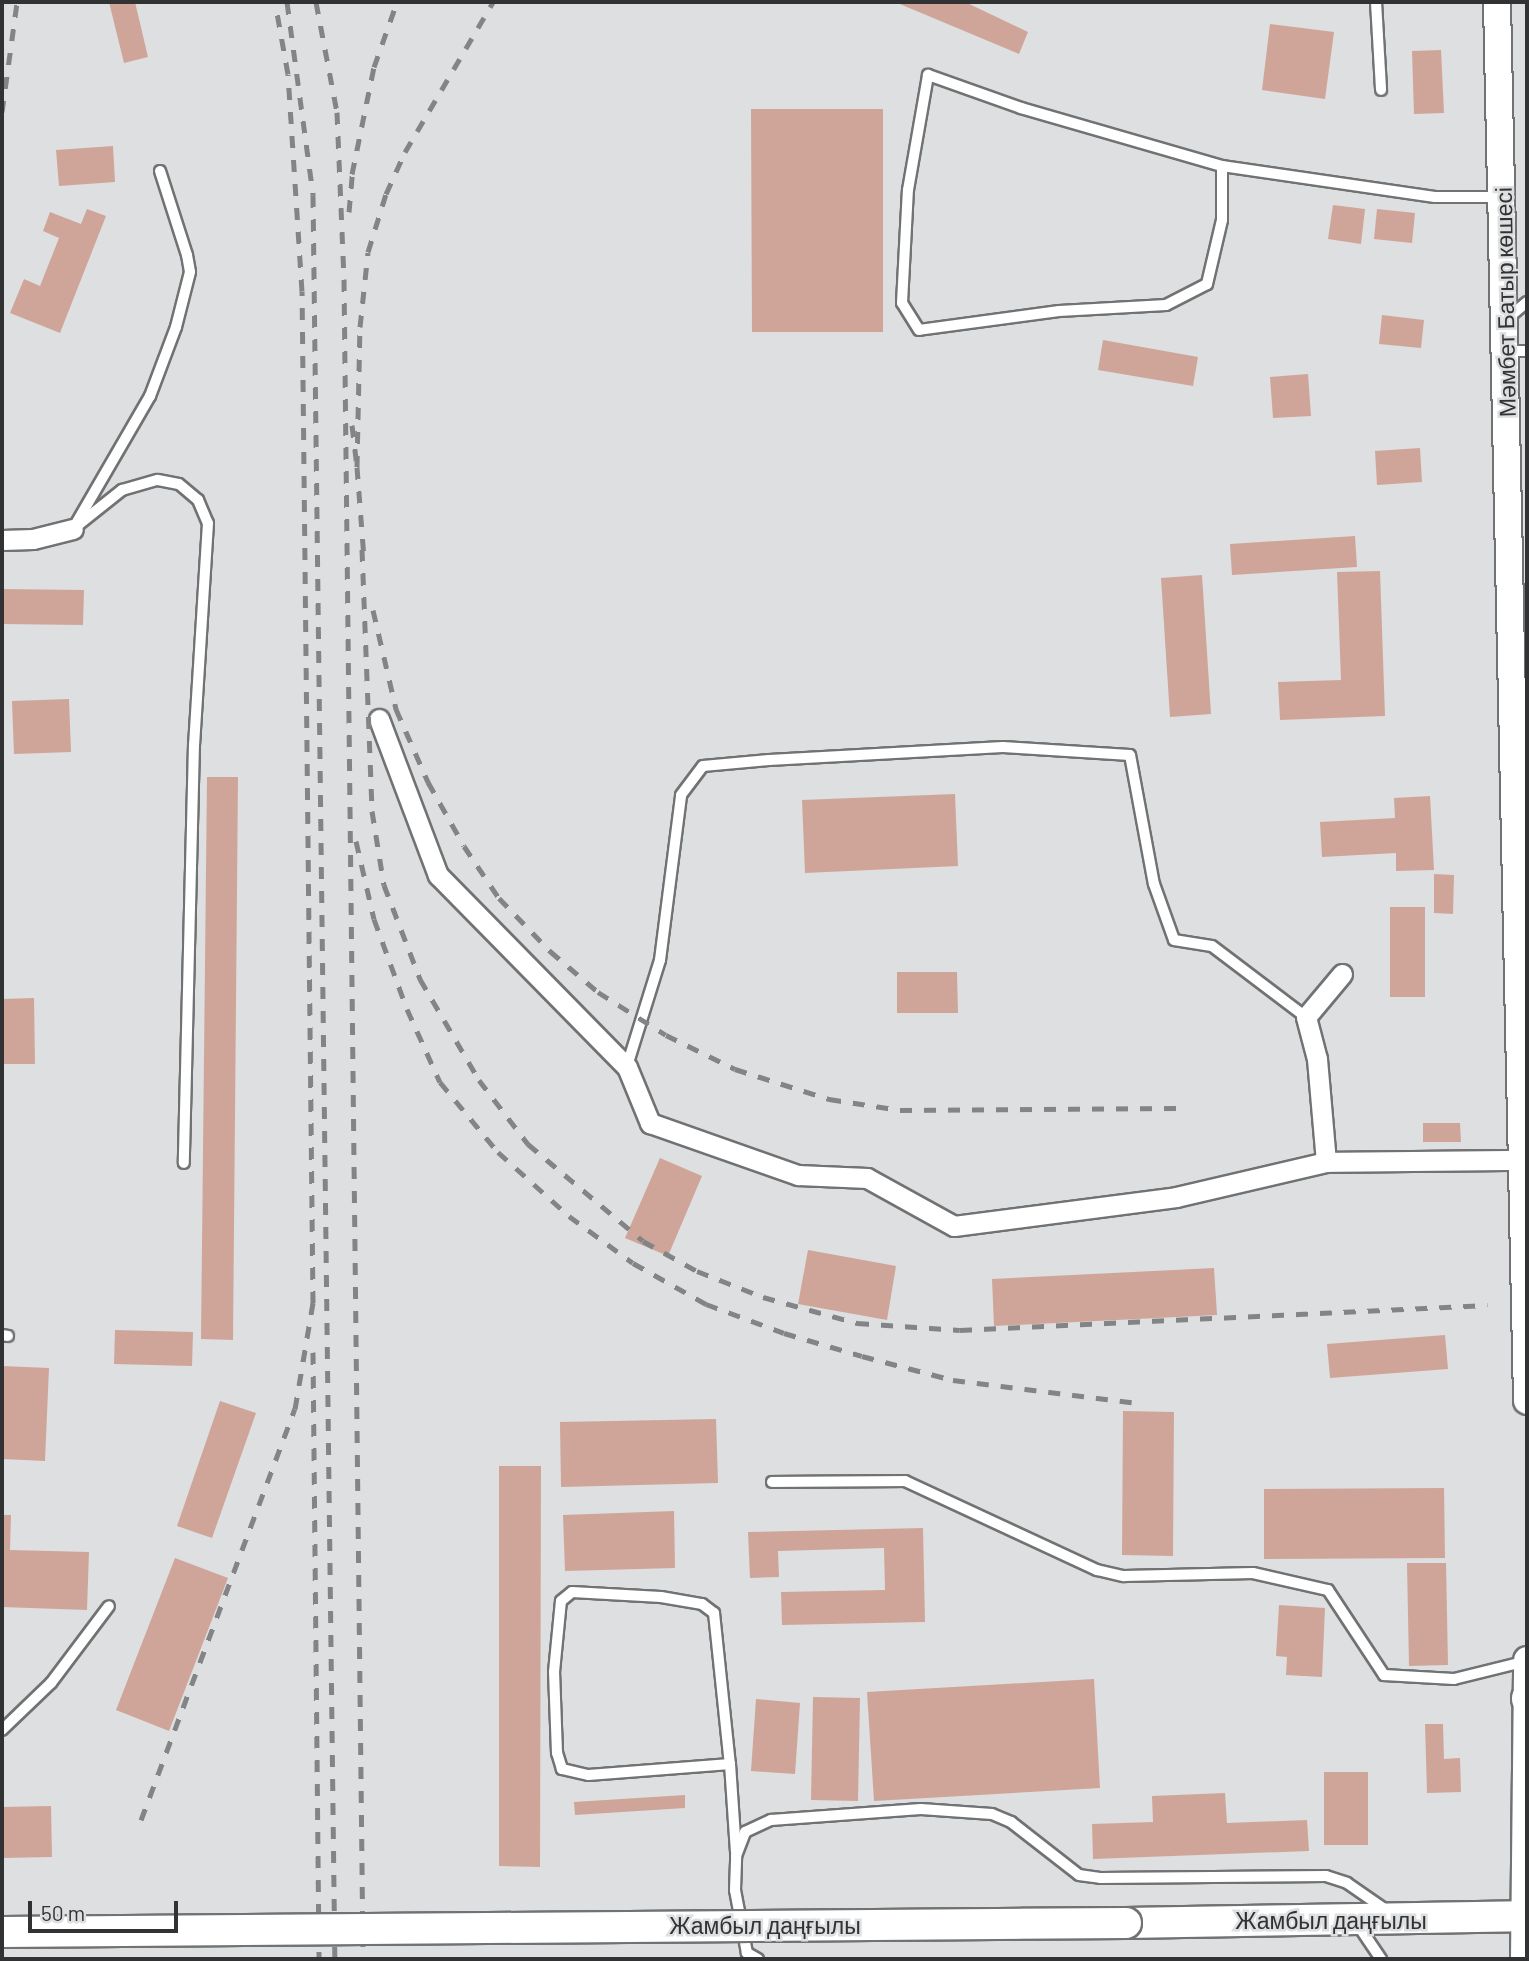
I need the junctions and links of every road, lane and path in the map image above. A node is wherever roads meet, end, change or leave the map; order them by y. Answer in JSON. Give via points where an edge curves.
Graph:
{"nodes":[{"id":1,"x":1376,"y":2,"type":"edge"},
{"id":2,"x":1497,"y":2,"type":"edge"},
{"id":3,"x":1381,"y":90,"type":"dead end"},
{"id":4,"x":1222,"y":166,"type":"junction"},
{"id":5,"x":160,"y":171,"type":"dead end"},
{"id":6,"x":1502,"y":197,"type":"junction"},
{"id":7,"x":1527,"y":302,"type":"edge"},
{"id":8,"x":1505,"y":321,"type":"junction"},
{"id":9,"x":1516,"y":351,"type":"edge"},
{"id":10,"x":73,"y":529,"type":"junction"},
{"id":11,"x":2,"y":540,"type":"edge"},
{"id":12,"x":1520,"y":716,"type":"edge"},
{"id":13,"x":379,"y":719,"type":"dead end"},
{"id":14,"x":1521,"y":833,"type":"edge"},
{"id":15,"x":1342,"y":974,"type":"dead end"},
{"id":16,"x":1306,"y":1017,"type":"junction"},
{"id":17,"x":627,"y":1066,"type":"junction"},
{"id":18,"x":1524,"y":1073,"type":"edge"},
{"id":19,"x":1522,"y":1160,"type":"junction"},
{"id":20,"x":1326,"y":1162,"type":"junction"},
{"id":21,"x":184,"y":1163,"type":"dead end"},
{"id":22,"x":1527,"y":1401,"type":"edge"},
{"id":23,"x":772,"y":1482,"type":"dead end"},
{"id":24,"x":109,"y":1606,"type":"dead end"},
{"id":25,"x":1527,"y":1660,"type":"edge"},
{"id":26,"x":1527,"y":1699,"type":"edge"},
{"id":27,"x":2,"y":1730,"type":"edge"},
{"id":28,"x":730,"y":1765,"type":"junction"},
{"id":29,"x":736,"y":1856,"type":"junction"},
{"id":30,"x":1526,"y":1916,"type":"edge"},
{"id":31,"x":1353,"y":1919,"type":"junction"},
{"id":32,"x":1401,"y":1920,"type":"junction"},
{"id":33,"x":2,"y":1932,"type":"edge"},
{"id":34,"x":758,"y":1959,"type":"edge"},
{"id":35,"x":1381,"y":1959,"type":"edge"},
{"id":36,"x":1524,"y":1959,"type":"edge"}],
"edges":[{"from":1,"to":3,"type":"lane"},
{"from":2,"to":6,"type":"main road","name":"Мәмбет Батыр көшесі"},
{"from":4,"to":4,"type":"lane","via":[[1222,220],[1207,284],[1166,305],[1059,311],[919,330],[902,303],[908,190],[928,75],[1021,108]]},
{"from":4,"to":6,"type":"lane","via":[[1434,197]]},
{"from":5,"to":10,"type":"lane","via":[[190,272],[176,327],[150,396]]},
{"from":6,"to":8,"type":"main road","name":"Мәмбет Батыр көшесі"},
{"from":7,"to":8,"type":"lane"},
{"from":8,"to":9,"type":"main road","name":"Мәмбет Батыр көшесі"},
{"from":9,"to":12,"type":"main road","name":"Мәмбет Батыр көшесі"},
{"from":10,"to":11,"type":"street","via":[[33,539]]},
{"from":10,"to":21,"type":"lane","via":[[122,490],[158,480],[180,484],[198,500],[208,523],[194,744]]},
{"from":12,"to":14,"type":"main road","name":"Мәмбет Батыр көшесі"},
{"from":13,"to":17,"type":"street","via":[[438,875]]},
{"from":14,"to":18,"type":"main road","name":"Мәмбет Батыр көшесі"},
{"from":15,"to":16,"type":"street"},
{"from":16,"to":17,"type":"lane","via":[[1212,946],[1174,940],[1154,884],[1130,755],[1003,747],[768,760],[703,766],[681,795],[660,960]]},
{"from":16,"to":20,"type":"street","via":[[1317,1059]]},
{"from":17,"to":20,"type":"street","via":[[650,1123],[798,1175],[867,1178],[954,1226],[1176,1197]]},
{"from":18,"to":19,"type":"main road","name":"Мәмбет Батыр көшесі"},
{"from":19,"to":20,"type":"street"},
{"from":19,"to":22,"type":"main road","name":"Мәмбет Батыр көшесі"},
{"from":23,"to":25,"type":"lane","via":[[905,1481],[1097,1570],[1124,1576],[1253,1573],[1328,1590],[1384,1675],[1454,1679]]},
{"from":24,"to":27,"type":"lane","via":[[51,1683]]},
{"from":25,"to":26,"type":"main road"},
{"from":26,"to":30,"type":"main road"},
{"from":28,"to":28,"type":"lane","via":[[714,1613],[702,1604],[661,1597],[572,1592],[561,1601],[554,1672],[557,1753],[562,1769],[588,1774]]},
{"from":28,"to":29,"type":"lane"},
{"from":29,"to":32,"type":"lane","via":[[745,1832],[771,1819],[921,1809],[961,1811],[992,1814],[1011,1822],[1079,1875],[1326,1876],[1347,1883]]},
{"from":29,"to":34,"type":"lane","via":[[735,1890],[747,1953]]},
{"from":30,"to":32,"type":"main road","name":"Жамбыл даңғылы"},
{"from":30,"to":36,"type":"main road"},
{"from":31,"to":32,"type":"main road","name":"Жамбыл даңғылы"},
{"from":31,"to":33,"type":"main road","name":"Жамбыл даңғылы","bridge":true},
{"from":31,"to":35,"type":"lane"}]}
